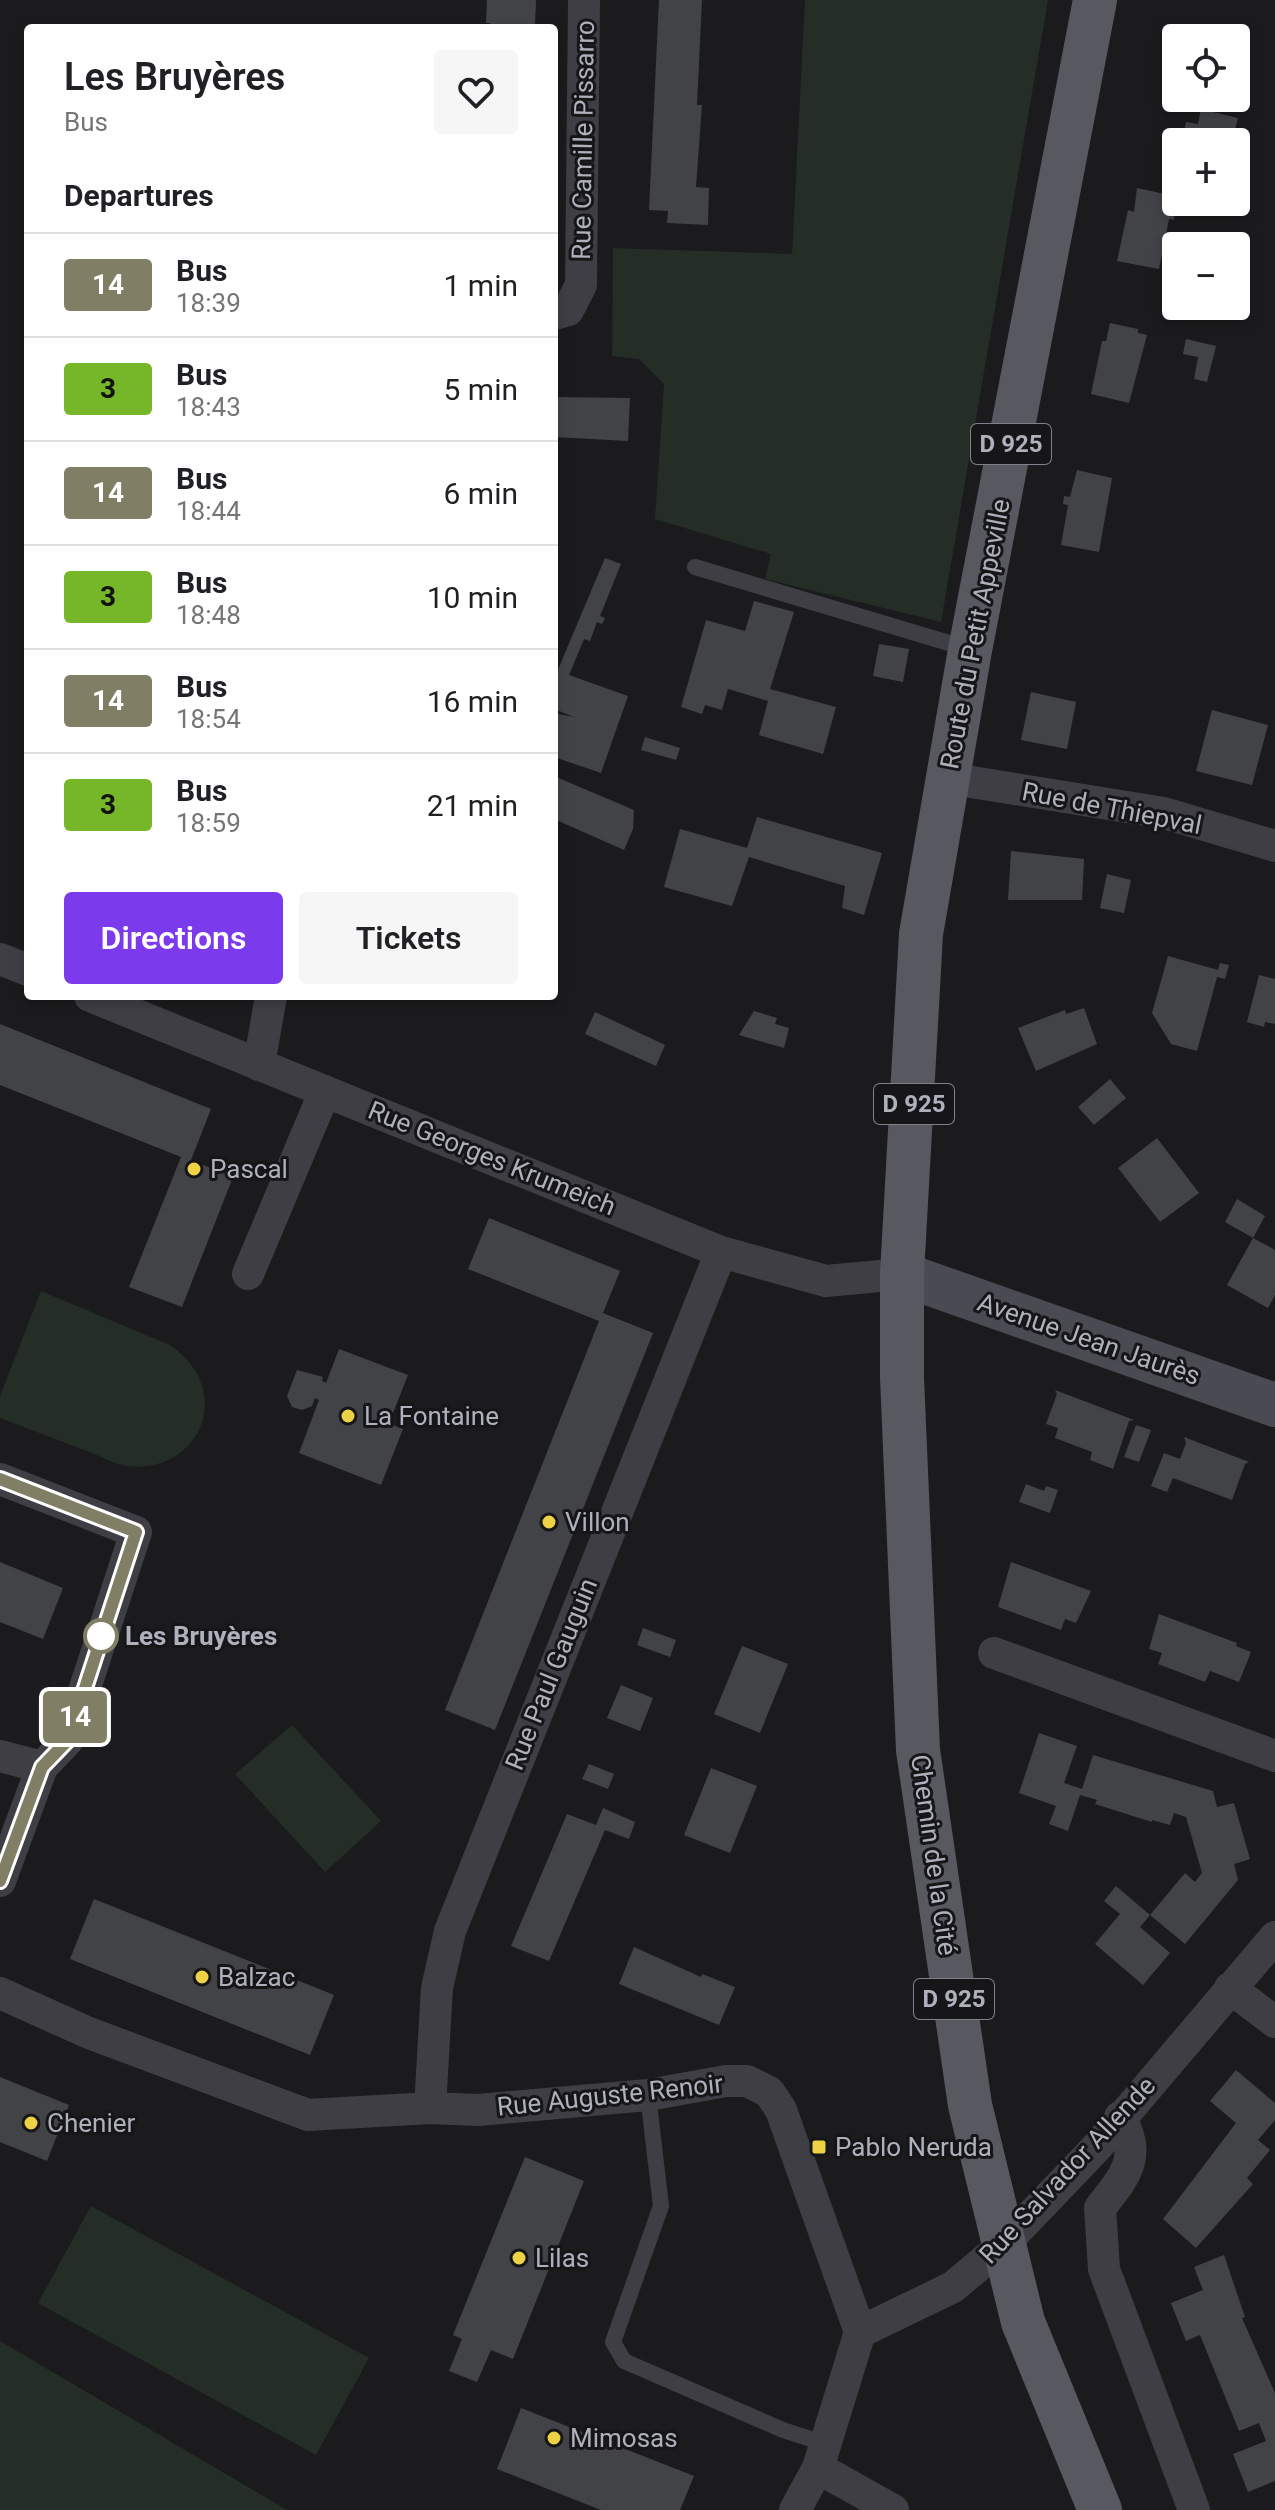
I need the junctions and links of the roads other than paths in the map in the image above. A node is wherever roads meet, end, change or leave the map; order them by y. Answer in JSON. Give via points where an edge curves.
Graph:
{"nodes":[{"id":1,"x":584,"y":0,"type":"edge"},
{"id":2,"x":1095,"y":0,"type":"edge"},
{"id":3,"x":558,"y":313,"type":"edge"},
{"id":4,"x":695,"y":567,"type":"dead end"},
{"id":5,"x":970,"y":650,"type":"junction"},
{"id":6,"x":947,"y":778,"type":"junction"},
{"id":7,"x":1275,"y":846,"type":"edge"},
{"id":8,"x":0,"y":959,"type":"edge"},
{"id":9,"x":24,"y":968,"type":"edge"},
{"id":10,"x":100,"y":1000,"type":"edge"},
{"id":11,"x":270,"y":1000,"type":"edge"},
{"id":12,"x":259,"y":1065,"type":"junction"},
{"id":13,"x":325,"y":1091,"type":"junction"},
{"id":14,"x":721,"y":1252,"type":"junction"},
{"id":15,"x":248,"y":1274,"type":"dead end"},
{"id":16,"x":902,"y":1274,"type":"junction"},
{"id":17,"x":1275,"y":1405,"type":"edge"},
{"id":18,"x":0,"y":1479,"type":"edge"},
{"id":19,"x":994,"y":1653,"type":"dead end"},
{"id":20,"x":0,"y":1756,"type":"edge"},
{"id":21,"x":1275,"y":1756,"type":"edge"},
{"id":22,"x":42,"y":1767,"type":"junction"},
{"id":23,"x":0,"y":1881,"type":"edge"},
{"id":24,"x":1275,"y":1937,"type":"edge"},
{"id":25,"x":1230,"y":1988,"type":"junction"},
{"id":26,"x":0,"y":1993,"type":"edge"},
{"id":27,"x":1275,"y":2022,"type":"edge"},
{"id":28,"x":648,"y":2095,"type":"junction"},
{"id":29,"x":430,"y":2108,"type":"junction"},
{"id":30,"x":1120,"y":2117,"type":"junction"},
{"id":31,"x":1003,"y":2245,"type":"junction"},
{"id":32,"x":860,"y":2332,"type":"junction"},
{"id":33,"x":822,"y":2456,"type":"junction"},
{"id":34,"x":795,"y":2510,"type":"edge"},
{"id":35,"x":893,"y":2510,"type":"edge"},
{"id":36,"x":1100,"y":2510,"type":"edge"},
{"id":37,"x":1194,"y":2510,"type":"edge"}],
"edges":[{"from":1,"to":3,"type":"street","name":"Rue Camille Pissarro","via":[[581,285],[568,310]]},
{"from":2,"to":5,"type":"main road","name":"Route du Petit Appeville","number":"D 925"},
{"from":4,"to":5,"type":"lane"},
{"from":5,"to":6,"type":"main road","name":"Route du Petit Appeville","number":"D 925"},
{"from":6,"to":7,"type":"street","name":"Rue de Thiepval","via":[[1164,813]]},
{"from":6,"to":16,"type":"main road","name":"Route du Petit Appeville","number":"D 925","via":[[921,934]]},
{"from":8,"to":9,"type":"street"},
{"from":10,"to":12,"type":"street","name":"Rue Georges Krumeich"},
{"from":11,"to":12,"type":"street"},
{"from":12,"to":13,"type":"street","name":"Rue Georges Krumeich"},
{"from":13,"to":14,"type":"street","name":"Rue Georges Krumeich"},
{"from":13,"to":15,"type":"street"},
{"from":14,"to":16,"type":"street","name":"Rue Georges Krumeich","via":[[826,1281]]},
{"from":14,"to":29,"type":"street","name":"Rue Paul Gauguin","via":[[450,1931],[437,1988]]},
{"from":16,"to":17,"type":"street","name":"Avenue Jean Jaurès"},
{"from":16,"to":31,"type":"main road","name":"Chemin de la Cité","number":"D 925","via":[[918,1750],[970,2105]]},
{"from":18,"to":22,"type":"street","via":[[136,1532],[68,1740]]},
{"from":19,"to":21,"type":"street"},
{"from":20,"to":22,"type":"street"},
{"from":22,"to":23,"type":"street"},
{"from":24,"to":25,"type":"street","name":"Rue Salvador Allende"},
{"from":25,"to":27,"type":"street"},
{"from":25,"to":30,"type":"street","name":"Rue Salvador Allende"},
{"from":26,"to":29,"type":"street","name":"Rue Auguste Renoir","via":[[89,2033],[308,2115]]},
{"from":28,"to":29,"type":"street","name":"Rue Auguste Renoir","via":[[478,2110]]},
{"from":28,"to":32,"type":"street","name":"Rue Auguste Renoir","via":[[726,2081],[747,2081],[769,2092],[781,2110]]},
{"from":28,"to":33,"type":"lane","via":[[661,2206],[613,2342],[624,2361],[783,2430]]},
{"from":30,"to":31,"type":"street","name":"Rue Salvador Allende"},
{"from":30,"to":37,"type":"street","via":[[1132,2138],[1128,2174],[1100,2208],[1104,2269]]},
{"from":31,"to":32,"type":"street","name":"Rue Salvador Allende","via":[[953,2287]]},
{"from":31,"to":36,"type":"main road","name":"Chemin de la Cité","number":"D 925","via":[[1023,2322]]},
{"from":32,"to":33,"type":"street"},
{"from":33,"to":34,"type":"street"},
{"from":33,"to":35,"type":"street"}]}
